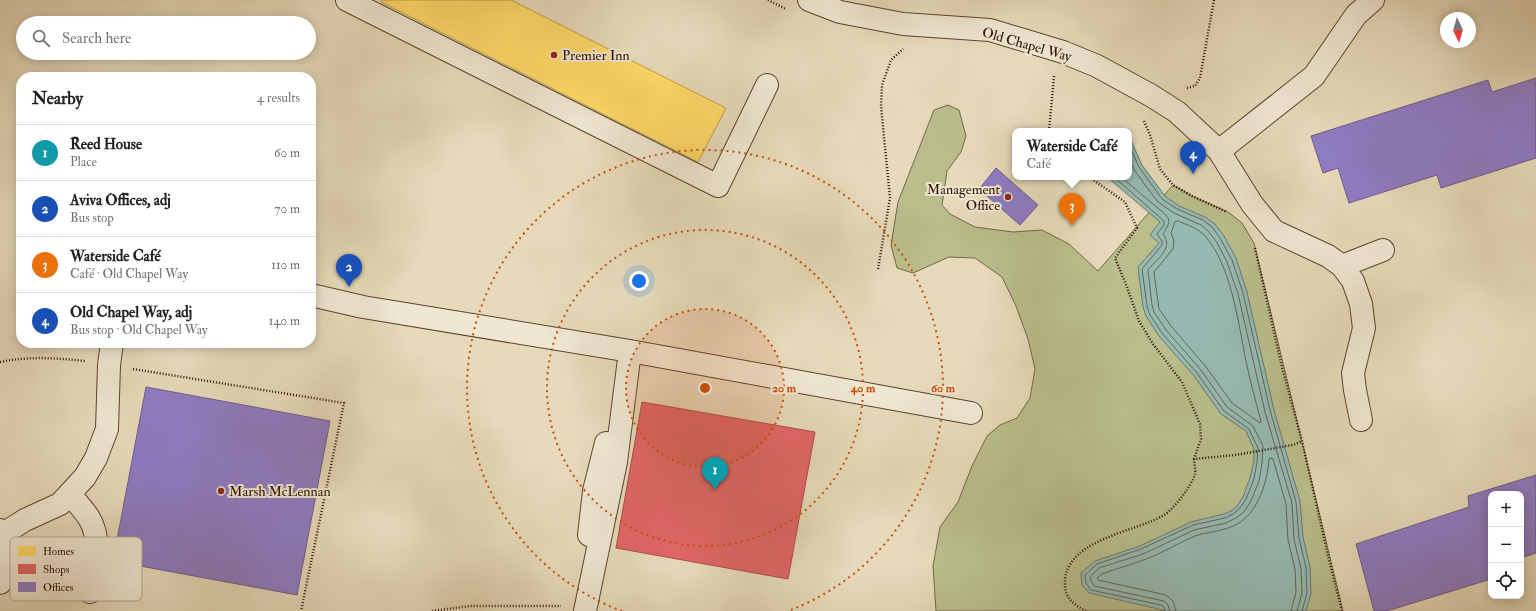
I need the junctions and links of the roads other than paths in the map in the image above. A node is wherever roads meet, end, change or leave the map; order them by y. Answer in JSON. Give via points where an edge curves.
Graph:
{"nodes":[{"id":1,"x":347,"y":0,"type":"edge"},
{"id":2,"x":809,"y":0,"type":"edge"},
{"id":3,"x":1373,"y":0,"type":"edge"},
{"id":4,"x":767,"y":85,"type":"dead end"},
{"id":5,"x":1219,"y":151,"type":"junction"},
{"id":6,"x":1383,"y":250,"type":"dead end"},
{"id":7,"x":1342,"y":266,"type":"junction"},
{"id":8,"x":316,"y":296,"type":"edge"},
{"id":9,"x":111,"y":348,"type":"edge"},
{"id":10,"x":630,"y":351,"type":"junction"},
{"id":11,"x":971,"y":413,"type":"dead end"},
{"id":12,"x":1361,"y":420,"type":"dead end"},
{"id":13,"x":70,"y":494,"type":"junction"},
{"id":14,"x":1,"y":532,"type":"edge"},
{"id":15,"x":96,"y":537,"type":"edge"},
{"id":16,"x":0,"y":583,"type":"edge"},
{"id":17,"x":586,"y":609,"type":"edge"}],
"edges":[{"from":1,"to":4,"type":"street","via":[[718,186]]},
{"from":2,"to":5,"type":"street","name":"Old Chapel Way","via":[[840,12],[903,24],[990,30],[1063,52],[1097,66],[1152,96],[1177,112]]},
{"from":3,"to":5,"type":"street","via":[[1356,15],[1314,76]]},
{"from":5,"to":7,"type":"street","name":"Old Chapel Way","via":[[1252,204],[1274,231],[1328,256]]},
{"from":6,"to":7,"type":"street"},
{"from":7,"to":12,"type":"street","via":[[1353,280],[1361,304],[1364,328],[1353,372]]},
{"from":8,"to":10,"type":"street","via":[[363,307]]},
{"from":9,"to":13,"type":"street","via":[[107,429],[96,458],[85,477]]},
{"from":10,"to":11,"type":"street"},
{"from":10,"to":17,"type":"street","via":[[594,491]]},
{"from":13,"to":14,"type":"street","via":[[60,504]]},
{"from":13,"to":15,"type":"street","via":[[89,518]]},
{"from":14,"to":16,"type":"street","via":[[5,556]]}]}
